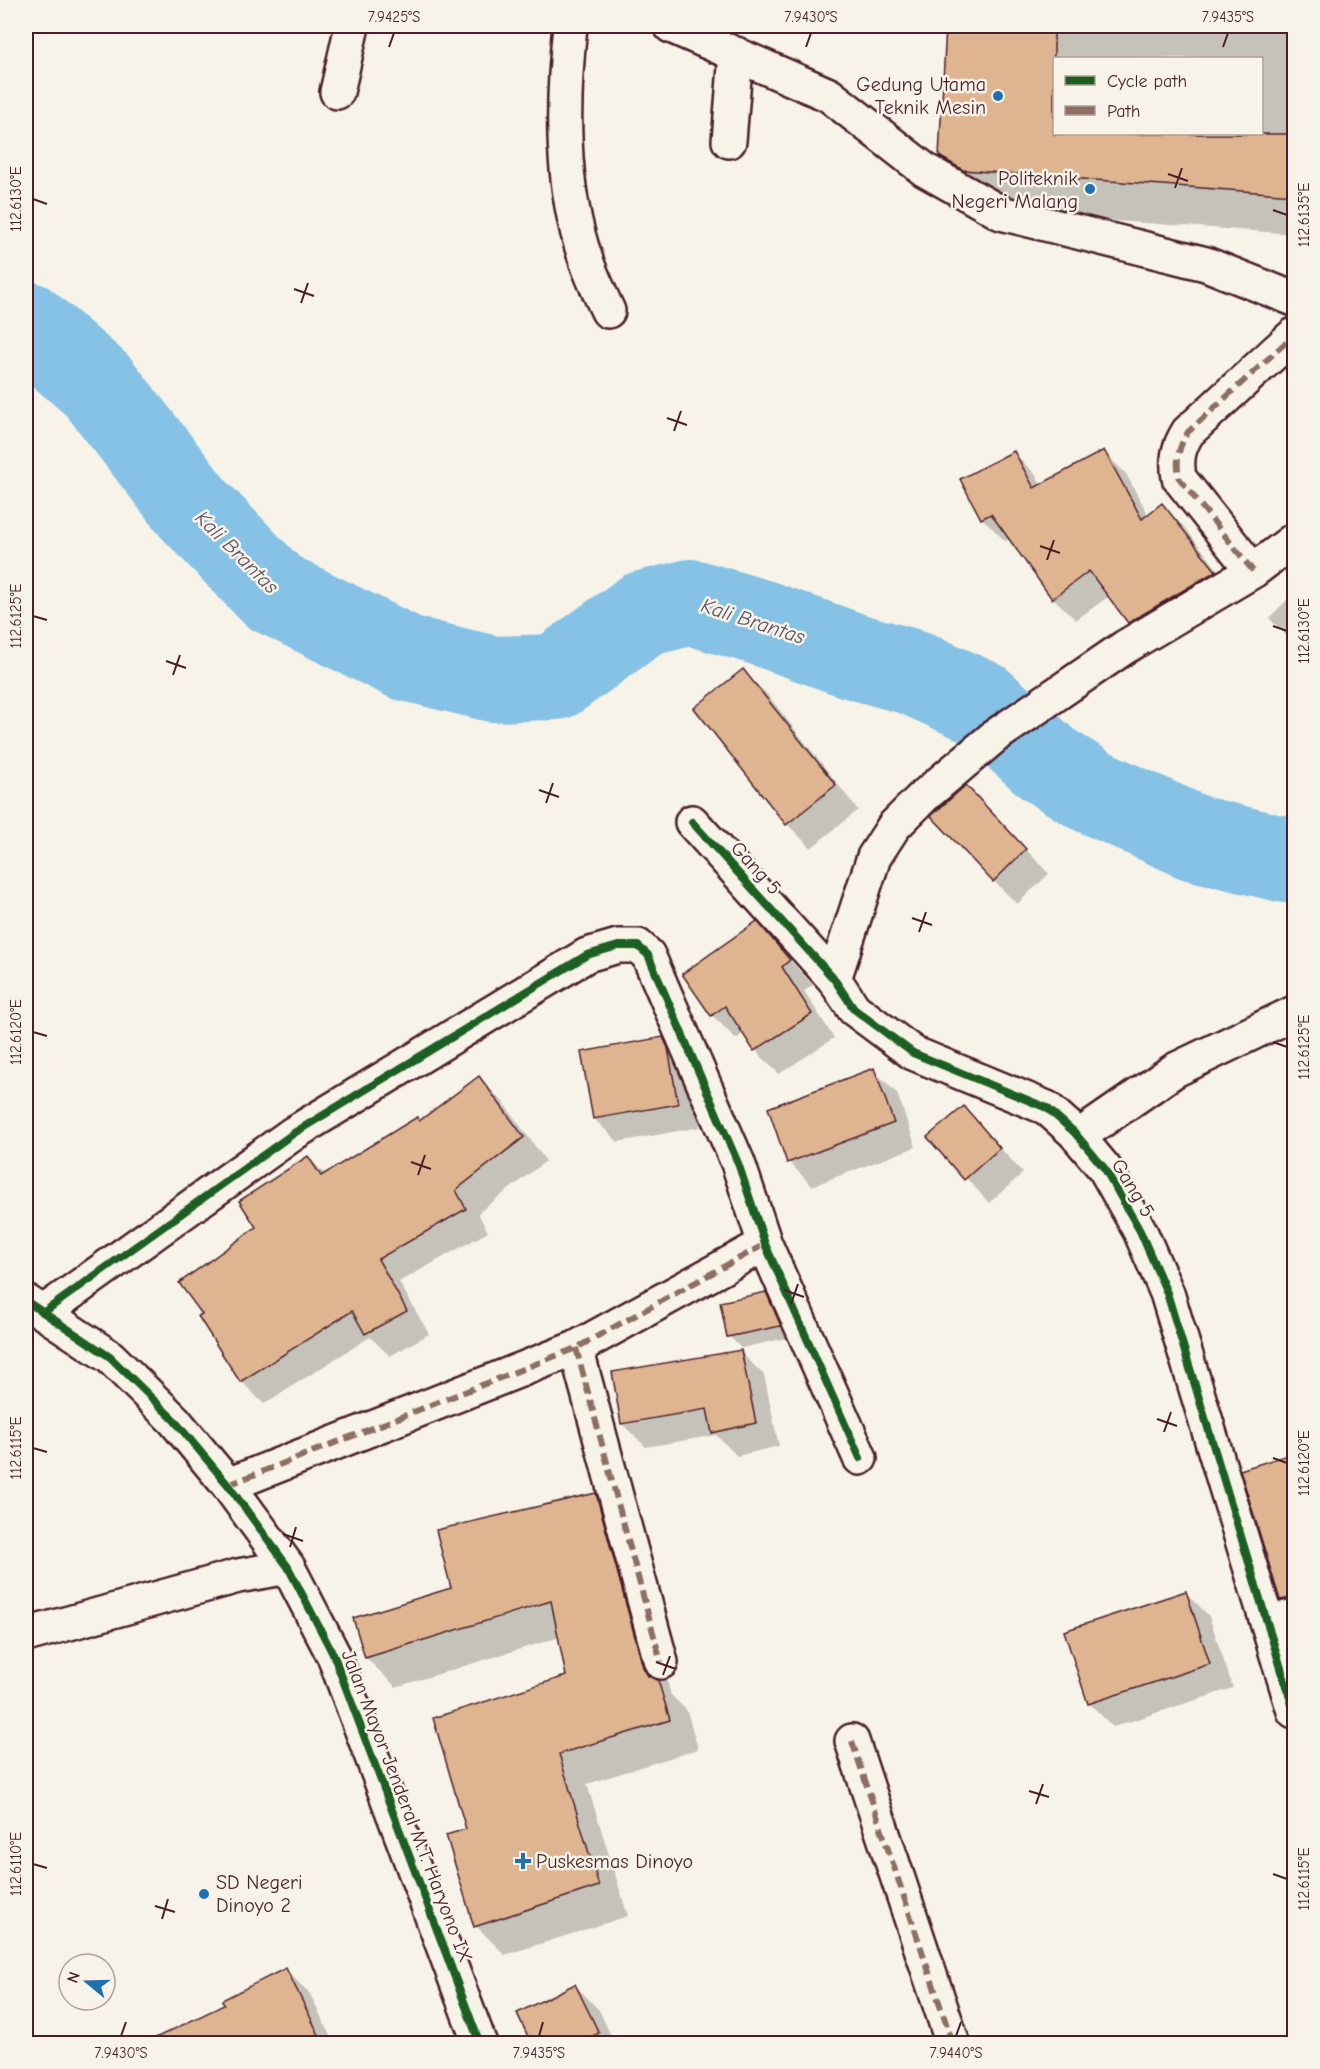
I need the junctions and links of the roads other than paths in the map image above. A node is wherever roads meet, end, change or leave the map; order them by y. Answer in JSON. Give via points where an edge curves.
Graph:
{"nodes":[{"id":1,"x":352,"y":26,"type":"edge"},
{"id":2,"x":570,"y":26,"type":"edge"},
{"id":3,"x":671,"y":26,"type":"edge"},
{"id":4,"x":736,"y":54,"type":"junction"},
{"id":5,"x":337,"y":92,"type":"dead end"},
{"id":6,"x":729,"y":141,"type":"dead end"},
{"id":7,"x":1294,"y":299,"type":"edge"},
{"id":8,"x":608,"y":311,"type":"dead end"},
{"id":9,"x":1294,"y":334,"type":"edge"},
{"id":10,"x":1294,"y":540,"type":"edge"},
{"id":11,"x":1253,"y":571,"type":"junction"},
{"id":12,"x":692,"y":822,"type":"dead end"},
{"id":13,"x":834,"y":980,"type":"junction"},
{"id":14,"x":1294,"y":1013,"type":"edge"},
{"id":15,"x":1078,"y":1137,"type":"junction"},
{"id":16,"x":765,"y":1244,"type":"junction"},
{"id":17,"x":35,"y":1307,"type":"edge"},
{"id":18,"x":576,"y":1348,"type":"junction"},
{"id":19,"x":860,"y":1458,"type":"dead end"},
{"id":20,"x":228,"y":1485,"type":"junction"},
{"id":21,"x":288,"y":1567,"type":"junction"},
{"id":22,"x":1281,"y":1619,"type":"edge"},
{"id":23,"x":26,"y":1635,"type":"edge"},
{"id":24,"x":661,"y":1662,"type":"dead end"},
{"id":25,"x":1294,"y":1711,"type":"edge"},
{"id":26,"x":852,"y":1741,"type":"dead end"},
{"id":27,"x":480,"y":2043,"type":"edge"},
{"id":28,"x":953,"y":2043,"type":"edge"}],
"edges":[{"from":1,"to":5,"type":"street"},
{"from":2,"to":8,"type":"street","via":[[565,77],[566,150],[572,204],[585,259]]},
{"from":3,"to":4,"type":"street"},
{"from":4,"to":6,"type":"street"},
{"from":4,"to":7,"type":"street","via":[[829,95],[925,170],[1001,213],[1206,264]]},
{"from":9,"to":11,"type":"street","via":[[1188,432],[1176,460],[1179,478]]},
{"from":10,"to":11,"type":"street"},
{"from":11,"to":13,"type":"street","via":[[1125,647],[995,736],[923,797],[894,826],[874,857]]},
{"from":12,"to":13,"type":"street","name":"Gang 5"},
{"from":13,"to":15,"type":"street","name":"Gang 5","via":[[854,1009],[913,1053],[1047,1108]]},
{"from":14,"to":15,"type":"street","via":[[1175,1070]]},
{"from":15,"to":22,"type":"street","name":"Gang 5","via":[[1105,1169],[1167,1293]]},
{"from":16,"to":17,"type":"street","via":[[738,1163],[648,955],[638,946],[618,946],[587,955],[294,1133]]},
{"from":16,"to":18,"type":"street"},
{"from":16,"to":19,"type":"street"},
{"from":17,"to":20,"type":"street","name":"Jalan Mayor Jenderal M.T. Haryono IX","via":[[110,1357],[174,1420]]},
{"from":18,"to":20,"type":"street"},
{"from":18,"to":24,"type":"street"},
{"from":20,"to":21,"type":"street","name":"Jalan Mayor Jenderal M.T. Haryono IX"},
{"from":21,"to":23,"type":"street","via":[[238,1576]]},
{"from":21,"to":27,"type":"street","name":"Jalan Mayor Jenderal M.T. Haryono IX","via":[[334,1656]]},
{"from":22,"to":25,"type":"street","name":"Gang 5"},
{"from":26,"to":28,"type":"street"}]}
